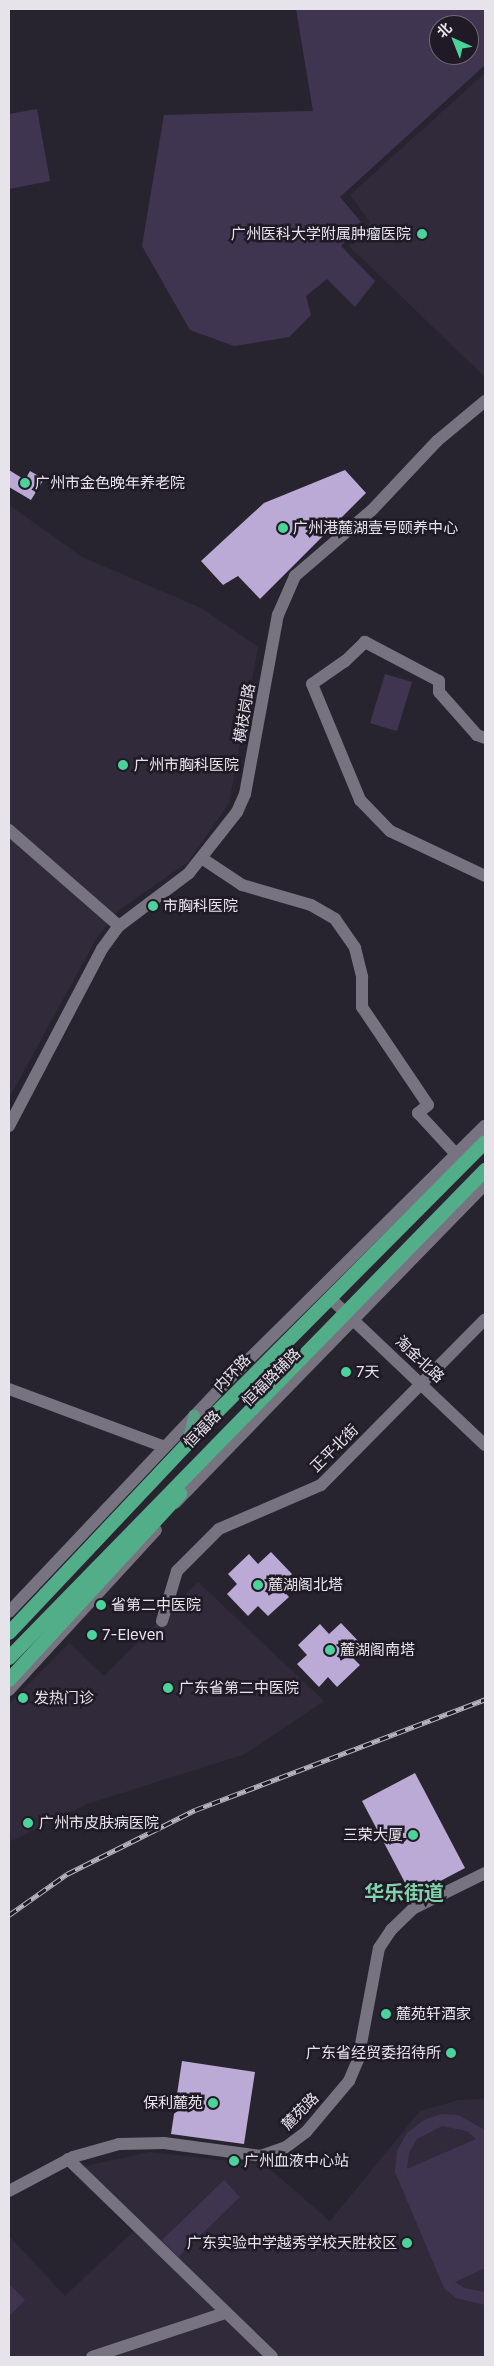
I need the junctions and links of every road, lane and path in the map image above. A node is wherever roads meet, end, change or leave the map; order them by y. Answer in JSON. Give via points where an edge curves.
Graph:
{"nodes":[{"id":1,"x":485,"y":400,"type":"edge"},
{"id":2,"x":485,"y":738,"type":"edge"},
{"id":3,"x":9,"y":830,"type":"edge"},
{"id":4,"x":203,"y":859,"type":"junction"},
{"id":5,"x":485,"y":876,"type":"edge"},
{"id":6,"x":119,"y":926,"type":"junction"},
{"id":7,"x":9,"y":1126,"type":"edge"},
{"id":8,"x":485,"y":1126,"type":"edge"},
{"id":9,"x":485,"y":1142,"type":"edge"},
{"id":10,"x":485,"y":1146,"type":"edge"},
{"id":11,"x":456,"y":1154,"type":"junction"},
{"id":12,"x":485,"y":1168,"type":"edge"},
{"id":13,"x":485,"y":1184,"type":"edge"},
{"id":14,"x":331,"y":1299,"type":"junction"},
{"id":15,"x":342,"y":1309,"type":"junction"},
{"id":16,"x":352,"y":1318,"type":"junction"},
{"id":17,"x":485,"y":1320,"type":"edge"},
{"id":18,"x":422,"y":1381,"type":"junction"},
{"id":19,"x":9,"y":1389,"type":"edge"},
{"id":20,"x":194,"y":1416,"type":"junction"},
{"id":21,"x":188,"y":1445,"type":"junction"},
{"id":22,"x":485,"y":1445,"type":"edge"},
{"id":23,"x":165,"y":1447,"type":"junction"},
{"id":24,"x":205,"y":1450,"type":"junction"},
{"id":25,"x":180,"y":1494,"type":"junction"},
{"id":26,"x":9,"y":1612,"type":"edge"},
{"id":27,"x":162,"y":1621,"type":"dead end"},
{"id":28,"x":9,"y":1623,"type":"edge"},
{"id":29,"x":9,"y":1633,"type":"edge"},
{"id":30,"x":9,"y":1654,"type":"edge"},
{"id":31,"x":9,"y":1658,"type":"edge"},
{"id":32,"x":9,"y":1680,"type":"edge"},
{"id":33,"x":9,"y":1690,"type":"edge"},
{"id":34,"x":485,"y":1873,"type":"edge"},
{"id":35,"x":68,"y":2159,"type":"junction"},
{"id":36,"x":9,"y":2191,"type":"edge"},
{"id":37,"x":225,"y":2313,"type":"junction"},
{"id":38,"x":92,"y":2357,"type":"edge"},
{"id":39,"x":272,"y":2357,"type":"edge"}],
"edges":[{"from":1,"to":4,"type":"street","name":"横枝岗路","via":[[437,440],[372,510],[295,576],[278,615],[245,794],[225,831]]},
{"from":2,"to":5,"type":"street","via":[[476,736],[439,692],[439,681],[365,642],[312,684],[360,800],[390,831]]},
{"from":3,"to":6,"type":"street"},
{"from":4,"to":6,"type":"street","name":"横枝岗路"},
{"from":4,"to":11,"type":"street","via":[[242,885],[311,904],[335,919],[355,948],[362,977],[362,1008],[428,1104],[418,1113]]},
{"from":6,"to":7,"type":"street","name":"横枝岗路","via":[[81,983]]},
{"from":8,"to":11,"type":"street","name":"恒福路辅路"},
{"from":9,"to":29,"type":"highway","name":"内环路","via":[[216,1413]]},
{"from":10,"to":14,"type":"main road","name":"恒福路"},
{"from":11,"to":20,"type":"street","name":"恒福路辅路"},
{"from":12,"to":15,"type":"main road","name":"恒福路"},
{"from":12,"to":31,"type":"highway"},
{"from":13,"to":16,"type":"street","name":"恒福路辅路"},
{"from":14,"to":15,"type":"street","name":"淘金北路"},
{"from":14,"to":21,"type":"main road","name":"恒福路"},
{"from":15,"to":16,"type":"street","name":"淘金北路"},
{"from":15,"to":24,"type":"main road","name":"恒福路"},
{"from":16,"to":18,"type":"street","name":"淘金北路"},
{"from":16,"to":25,"type":"street","name":"恒福路辅路"},
{"from":17,"to":18,"type":"street","name":"正平北街"},
{"from":18,"to":22,"type":"street","name":"淘金北路"},
{"from":18,"to":27,"type":"street","name":"正平北街","via":[[321,1485],[219,1529],[176,1571]]},
{"from":19,"to":23,"type":"street"},
{"from":20,"to":21,"type":"main road"},
{"from":20,"to":23,"type":"street","name":"恒福路辅路"},
{"from":21,"to":28,"type":"main road","name":"恒福路","via":[[104,1533]]},
{"from":23,"to":26,"type":"street","name":"恒福路辅路"},
{"from":24,"to":25,"type":"main road"},
{"from":24,"to":30,"type":"main road","name":"恒福路"},
{"from":25,"to":32,"type":"highway"},
{"from":25,"to":33,"type":"street","name":"恒福路辅路","via":[[100,1594]]},
{"from":34,"to":35,"type":"street","name":"麓苑路","via":[[414,1908],[390,1930],[379,1948],[358,2060],[348,2081],[306,2132],[286,2147],[261,2156],[141,2142],[119,2144]]},
{"from":35,"to":36,"type":"street","name":"麓苑路"},
{"from":35,"to":37,"type":"street"},
{"from":37,"to":38,"type":"street"},
{"from":37,"to":39,"type":"street"}]}
